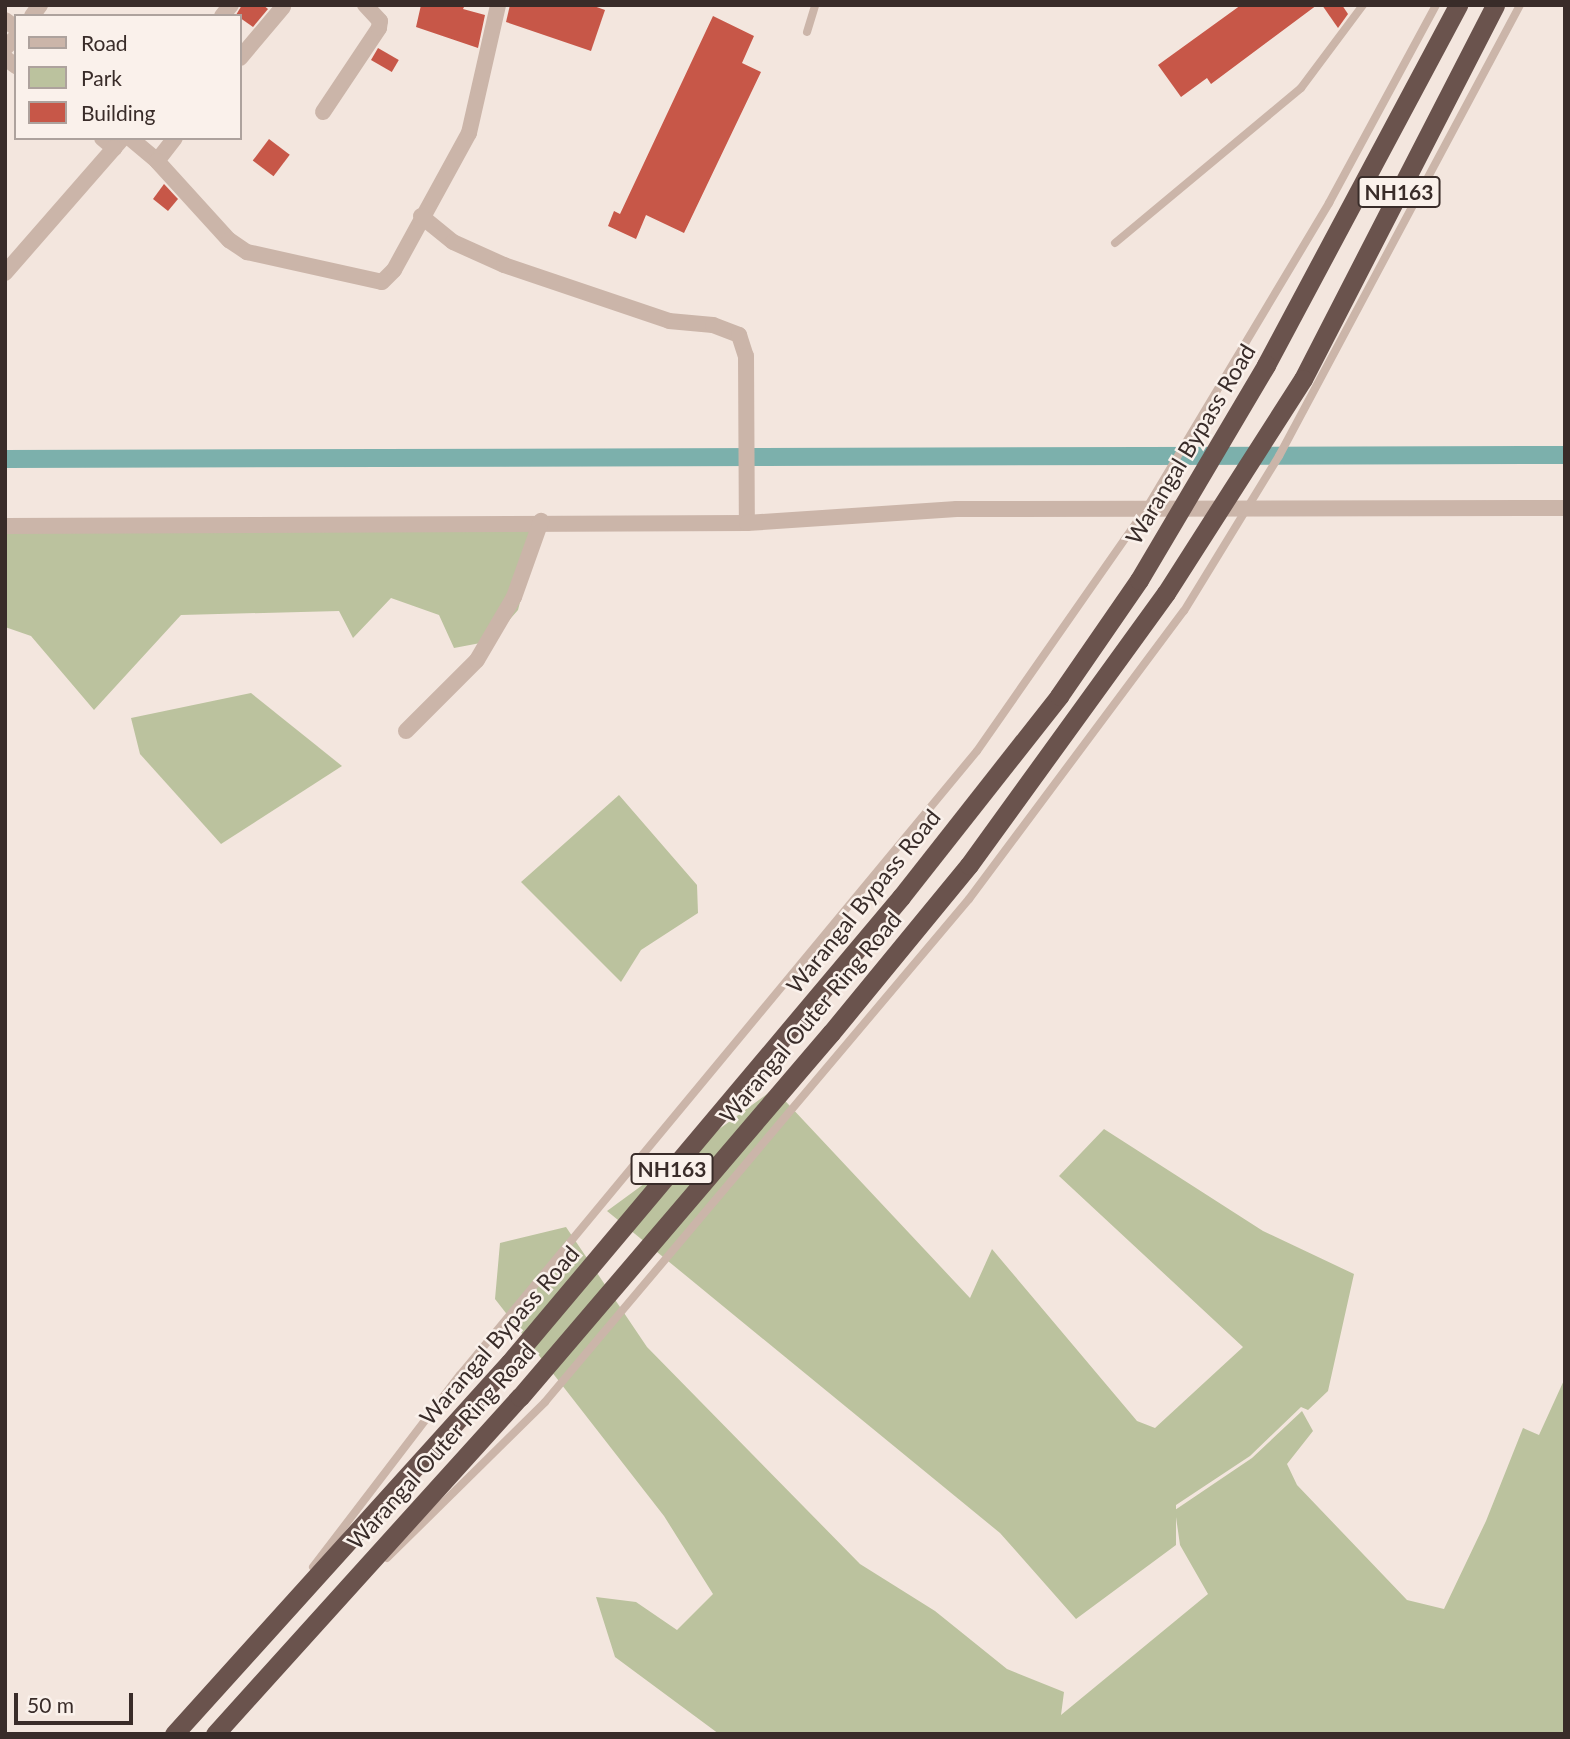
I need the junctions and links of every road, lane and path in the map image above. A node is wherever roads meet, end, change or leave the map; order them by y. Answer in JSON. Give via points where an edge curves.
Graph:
{"nodes":[{"id":1,"x":365,"y":5,"type":"edge"},
{"id":2,"x":498,"y":5,"type":"edge"},
{"id":3,"x":815,"y":5,"type":"edge"},
{"id":4,"x":1363,"y":5,"type":"edge"},
{"id":5,"x":1436,"y":5,"type":"edge"},
{"id":6,"x":1458,"y":5,"type":"edge"},
{"id":7,"x":1495,"y":5,"type":"edge"},
{"id":8,"x":1520,"y":5,"type":"edge"},
{"id":9,"x":282,"y":6,"type":"edge"},
{"id":10,"x":807,"y":32,"type":"dead end"},
{"id":11,"x":242,"y":56,"type":"edge"},
{"id":12,"x":323,"y":112,"type":"dead end"},
{"id":13,"x":132,"y":140,"type":"edge"},
{"id":14,"x":173,"y":140,"type":"edge"},
{"id":15,"x":113,"y":141,"type":"edge"},
{"id":16,"x":157,"y":161,"type":"junction"},
{"id":17,"x":421,"y":216,"type":"junction"},
{"id":18,"x":1115,"y":243,"type":"dead end"},
{"id":19,"x":5,"y":273,"type":"edge"},
{"id":20,"x":1565,"y":508,"type":"edge"},
{"id":21,"x":1146,"y":509,"type":"junction"},
{"id":22,"x":1248,"y":509,"type":"junction"},
{"id":23,"x":541,"y":522,"type":"junction"},
{"id":24,"x":747,"y":523,"type":"junction"},
{"id":25,"x":5,"y":526,"type":"edge"},
{"id":26,"x":406,"y":731,"type":"dead end"},
{"id":27,"x":247,"y":1653,"type":"junction"},
{"id":28,"x":275,"y":1667,"type":"junction"},
{"id":29,"x":174,"y":1734,"type":"edge"},
{"id":30,"x":215,"y":1734,"type":"edge"}],
"edges":[{"from":1,"to":12,"type":"street","via":[[380,21],[379,28]]},
{"from":2,"to":17,"type":"street","via":[[469,134]]},
{"from":3,"to":10,"type":"lane"},
{"from":4,"to":18,"type":"lane","via":[[1301,88]]},
{"from":5,"to":21,"type":"lane","via":[[1329,203]]},
{"from":6,"to":27,"type":"highway","name":"Warangal Bypass Road","number":"NH163","bridge":true,"via":[[1266,365],[1139,580],[1059,696],[901,897],[510,1362]]},
{"from":7,"to":28,"type":"highway","name":"Warangal Outer Ring Road","number":"NH163","bridge":true,"via":[[1303,379],[1166,593],[969,865],[520,1396]]},
{"from":8,"to":22,"type":"lane"},
{"from":9,"to":11,"type":"street"},
{"from":13,"to":16,"type":"street"},
{"from":14,"to":16,"type":"street"},
{"from":15,"to":19,"type":"street"},
{"from":16,"to":17,"type":"street","via":[[229,240],[247,252],[283,263],[382,282],[394,270]]},
{"from":17,"to":24,"type":"street","via":[[453,242],[505,265],[669,321],[731,329],[739,335],[746,356]]},
{"from":20,"to":22,"type":"street"},
{"from":21,"to":22,"type":"street"},
{"from":21,"to":24,"type":"street","via":[[957,509]]},
{"from":21,"to":27,"type":"lane","via":[[977,751],[460,1375]]},
{"from":22,"to":28,"type":"lane","via":[[1184,611],[969,899],[545,1402]]},
{"from":23,"to":24,"type":"street"},
{"from":23,"to":25,"type":"street"},
{"from":23,"to":26,"type":"street","via":[[514,597],[477,660]]},
{"from":27,"to":29,"type":"highway","name":"Warangal Bypass Road","number":"NH163"},
{"from":28,"to":30,"type":"highway","name":"Warangal Outer Ring Road","number":"NH163"}]}
